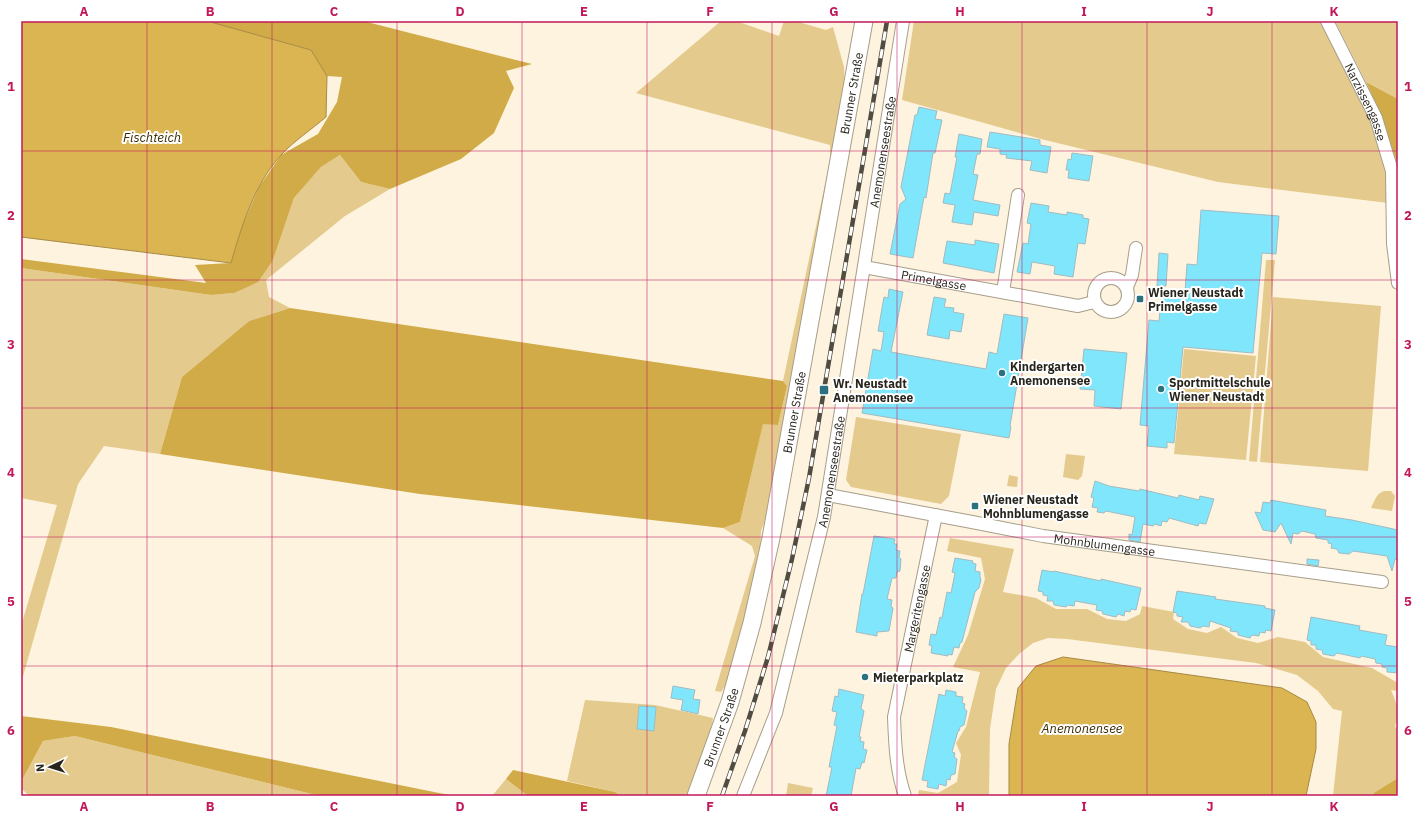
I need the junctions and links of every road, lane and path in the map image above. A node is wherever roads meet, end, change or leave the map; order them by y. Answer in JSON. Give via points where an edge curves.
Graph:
{"nodes":[{"id":1,"x":864,"y":21,"type":"edge"},
{"id":2,"x":903,"y":21,"type":"edge"},
{"id":3,"x":1327,"y":21,"type":"edge"},
{"id":4,"x":1018,"y":195,"type":"dead end"},
{"id":5,"x":1136,"y":248,"type":"dead end"},
{"id":6,"x":864,"y":267,"type":"junction"},
{"id":7,"x":1398,"y":283,"type":"edge"},
{"id":8,"x":1127,"y":287,"type":"junction"},
{"id":9,"x":1003,"y":292,"type":"junction"},
{"id":10,"x":1094,"y":302,"type":"junction"},
{"id":11,"x":828,"y":495,"type":"junction"},
{"id":12,"x":936,"y":515,"type":"junction"},
{"id":13,"x":1382,"y":582,"type":"dead end"},
{"id":14,"x":696,"y":796,"type":"edge"},
{"id":15,"x":744,"y":796,"type":"edge"},
{"id":16,"x":905,"y":796,"type":"edge"}],
"edges":[{"from":1,"to":14,"type":"main road","name":"Brunner Straße","via":[[771,538],[752,623],[730,702]]},
{"from":2,"to":6,"type":"street","name":"Anemonenseestraße"},
{"from":3,"to":7,"type":"street","name":"Narzissengasse","via":[[1376,118],[1392,171],[1393,244]]},
{"from":4,"to":9,"type":"street"},
{"from":5,"to":8,"type":"street","via":[[1132,275]]},
{"from":6,"to":9,"type":"street","name":"Primelgasse"},
{"from":6,"to":11,"type":"street","name":"Anemonenseestraße"},
{"from":8,"to":10,"type":"street","via":[[1125,305],[1118,311],[1105,311]]},
{"from":8,"to":10,"type":"street","via":[[1117,278],[1103,278],[1096,284]]},
{"from":9,"to":10,"type":"street","name":"Primelgasse","via":[[1078,306]]},
{"from":11,"to":12,"type":"street","name":"Mohnblumengasse"},
{"from":11,"to":15,"type":"street","name":"Anemonenseestraße","via":[[776,713]]},
{"from":12,"to":13,"type":"street","name":"Mohnblumengasse","via":[[1043,536]]},
{"from":12,"to":16,"type":"street","name":"Margeritengasse","via":[[894,717],[898,773]]}]}
